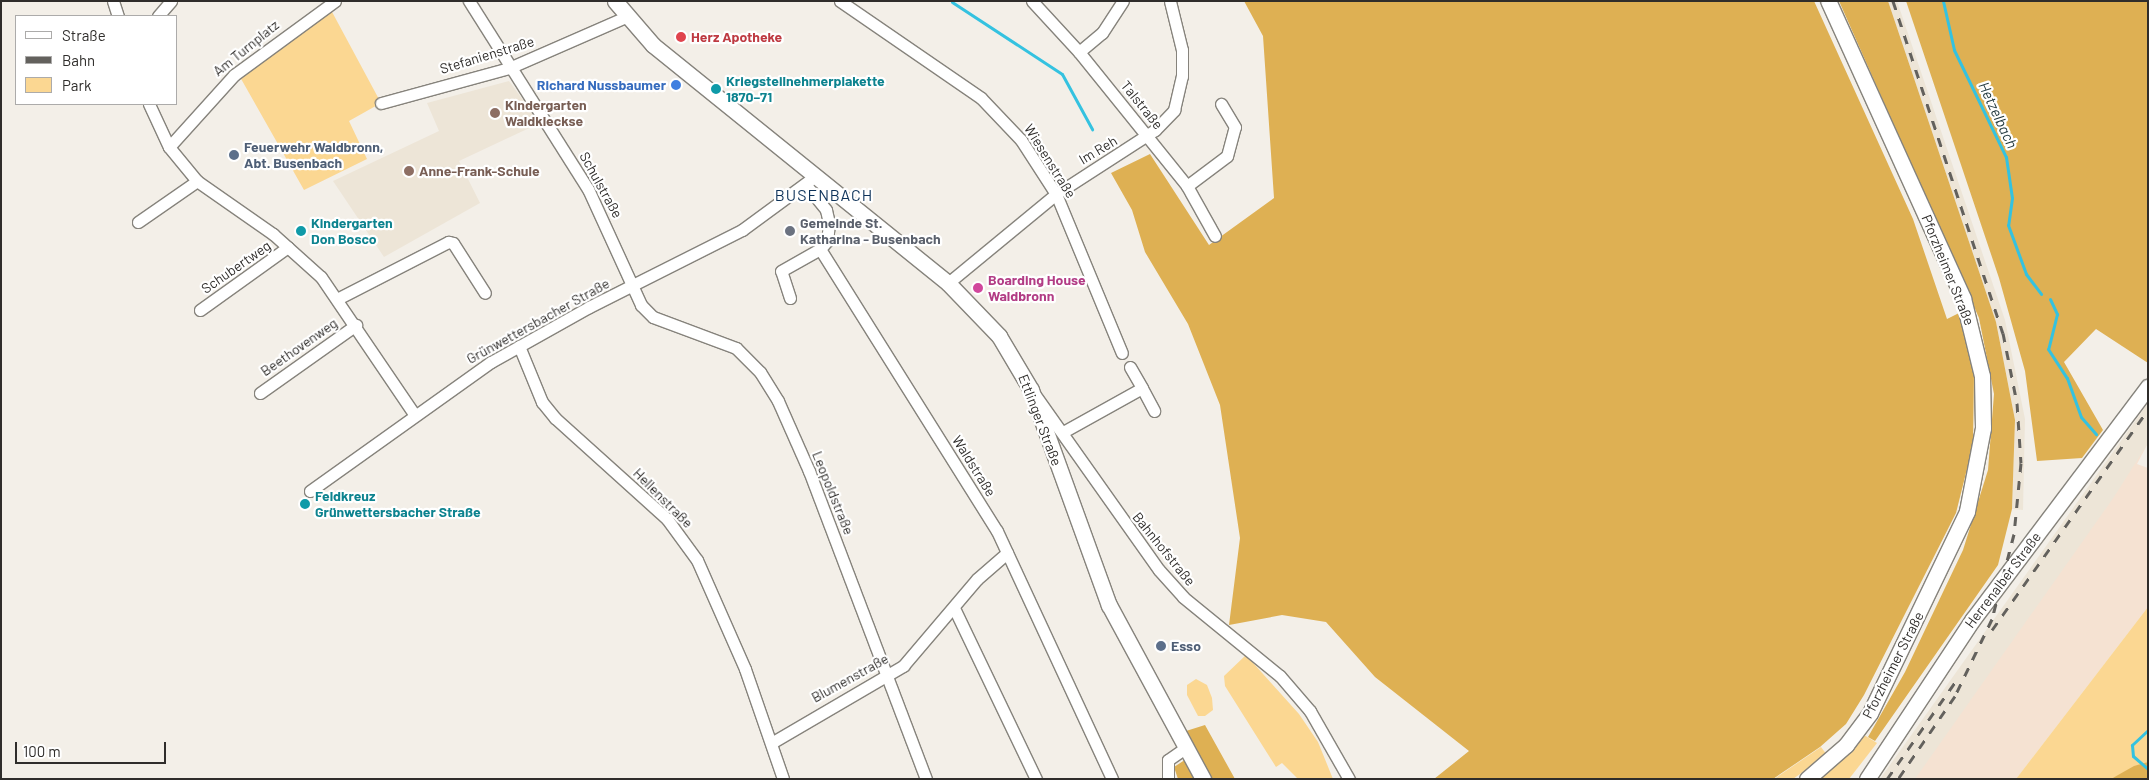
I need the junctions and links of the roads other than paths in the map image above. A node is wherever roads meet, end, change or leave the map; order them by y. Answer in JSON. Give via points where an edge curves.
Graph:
{"nodes":[{"id":1,"x":113,"y":1,"type":"edge"},
{"id":2,"x":171,"y":1,"type":"edge"},
{"id":3,"x":469,"y":1,"type":"edge"},
{"id":4,"x":615,"y":1,"type":"edge"},
{"id":5,"x":840,"y":1,"type":"edge"},
{"id":6,"x":1032,"y":1,"type":"edge"},
{"id":7,"x":1123,"y":1,"type":"edge"},
{"id":8,"x":1170,"y":1,"type":"edge"},
{"id":9,"x":1828,"y":1,"type":"edge"},
{"id":10,"x":333,"y":3,"type":"edge"},
{"id":11,"x":118,"y":15,"type":"edge"},
{"id":12,"x":159,"y":15,"type":"edge"},
{"id":13,"x":626,"y":17,"type":"junction"},
{"id":14,"x":1079,"y":52,"type":"junction"},
{"id":15,"x":508,"y":68,"type":"junction"},
{"id":16,"x":381,"y":103,"type":"dead end"},
{"id":17,"x":1221,"y":104,"type":"dead end"},
{"id":18,"x":149,"y":105,"type":"edge"},
{"id":19,"x":1148,"y":136,"type":"junction"},
{"id":20,"x":169,"y":146,"type":"junction"},
{"id":21,"x":810,"y":180,"type":"junction"},
{"id":22,"x":197,"y":181,"type":"junction"},
{"id":23,"x":1187,"y":186,"type":"junction"},
{"id":24,"x":1056,"y":194,"type":"junction"},
{"id":25,"x":138,"y":222,"type":"dead end"},
{"id":26,"x":1215,"y":236,"type":"dead end"},
{"id":27,"x":288,"y":247,"type":"junction"},
{"id":28,"x":820,"y":249,"type":"junction"},
{"id":29,"x":948,"y":282,"type":"junction"},
{"id":30,"x":631,"y":287,"type":"junction"},
{"id":31,"x":485,"y":293,"type":"dead end"},
{"id":32,"x":339,"y":298,"type":"junction"},
{"id":33,"x":790,"y":298,"type":"dead end"},
{"id":34,"x":200,"y":310,"type":"dead end"},
{"id":35,"x":356,"y":325,"type":"junction"},
{"id":36,"x":519,"y":346,"type":"junction"},
{"id":37,"x":1122,"y":353,"type":"dead end"},
{"id":38,"x":1130,"y":367,"type":"dead end"},
{"id":39,"x":2148,"y":387,"type":"edge"},
{"id":40,"x":1142,"y":388,"type":"junction"},
{"id":41,"x":1031,"y":390,"type":"junction"},
{"id":42,"x":260,"y":393,"type":"dead end"},
{"id":43,"x":1154,"y":411,"type":"dead end"},
{"id":44,"x":414,"y":414,"type":"junction"},
{"id":45,"x":1063,"y":432,"type":"junction"},
{"id":46,"x":310,"y":491,"type":"dead end"},
{"id":47,"x":1007,"y":553,"type":"junction"},
{"id":48,"x":955,"y":610,"type":"junction"},
{"id":49,"x":888,"y":675,"type":"junction"},
{"id":50,"x":773,"y":742,"type":"junction"},
{"id":51,"x":1185,"y":748,"type":"junction"},
{"id":52,"x":783,"y":779,"type":"edge"},
{"id":53,"x":926,"y":779,"type":"edge"},
{"id":54,"x":1036,"y":779,"type":"edge"},
{"id":55,"x":1112,"y":779,"type":"edge"},
{"id":56,"x":1168,"y":779,"type":"edge"},
{"id":57,"x":1203,"y":779,"type":"edge"},
{"id":58,"x":1349,"y":779,"type":"edge"},
{"id":59,"x":1807,"y":779,"type":"edge"},
{"id":60,"x":1867,"y":779,"type":"edge"}],
"edges":[{"from":1,"to":11,"type":"street"},
{"from":2,"to":12,"type":"street"},
{"from":3,"to":15,"type":"street","name":"Schulstraße"},
{"from":4,"to":13,"type":"main road","name":"Ettlinger Straße"},
{"from":5,"to":24,"type":"street","name":"Wiesenstraße","via":[[981,98],[1021,140]]},
{"from":6,"to":14,"type":"street","name":"Talstraße"},
{"from":7,"to":14,"type":"street","via":[[1091,43]]},
{"from":8,"to":19,"type":"street","name":"Im Reh","via":[[1182,50],[1179,95],[1174,110]]},
{"from":9,"to":59,"type":"main road","name":"Pforzheimer Straße","via":[[1962,298],[1982,376],[1983,428],[1967,511],[1870,713],[1846,745]]},
{"from":10,"to":20,"type":"street","name":"Am Turnplatz","via":[[234,74]]},
{"from":13,"to":15,"type":"street","name":"Stefanienstraße"},
{"from":13,"to":21,"type":"main road","name":"Ettlinger Straße"},
{"from":14,"to":19,"type":"street","name":"Talstraße"},
{"from":15,"to":16,"type":"street","name":"Stefanienstraße"},
{"from":15,"to":30,"type":"street","name":"Schulstraße","via":[[588,189]]},
{"from":17,"to":23,"type":"street","via":[[1235,127],[1227,156]]},
{"from":18,"to":20,"type":"street"},
{"from":19,"to":23,"type":"street","name":"Talstraße"},
{"from":19,"to":24,"type":"street","name":"Im Reh"},
{"from":20,"to":22,"type":"street"},
{"from":21,"to":28,"type":"street","via":[[826,210],[829,223],[827,241]]},
{"from":21,"to":29,"type":"main road","name":"Ettlinger Straße"},
{"from":21,"to":30,"type":"street","name":"Grünwettersbacher Straße","via":[[742,230]]},
{"from":22,"to":25,"type":"street"},
{"from":22,"to":27,"type":"street"},
{"from":23,"to":26,"type":"street","name":"Talstraße"},
{"from":24,"to":29,"type":"street","name":"Im Reh"},
{"from":24,"to":37,"type":"street","name":"Wiesenstraße"},
{"from":27,"to":32,"type":"street"},
{"from":27,"to":34,"type":"street","name":"Schubertweg"},
{"from":28,"to":33,"type":"street","via":[[781,271]]},
{"from":28,"to":47,"type":"street","name":"Waldstraße","via":[[997,531]]},
{"from":29,"to":41,"type":"main road","name":"Ettlinger Straße","via":[[999,336]]},
{"from":30,"to":36,"type":"street","name":"Grünwettersbacher Straße"},
{"from":30,"to":49,"type":"street","name":"Leopoldstraße","via":[[653,318],[720,339],[760,372],[809,471]]},
{"from":31,"to":32,"type":"street","via":[[453,243],[448,242]]},
{"from":32,"to":35,"type":"street"},
{"from":35,"to":42,"type":"street","name":"Beethovenweg"},
{"from":35,"to":44,"type":"street"},
{"from":36,"to":44,"type":"street","name":"Grünwettersbacher Straße"},
{"from":36,"to":50,"type":"street","name":"Hellenstraße","via":[[542,402],[555,418],[667,519],[690,548],[709,580]]},
{"from":38,"to":40,"type":"street"},
{"from":39,"to":60,"type":"main road","name":"Herrenalber Straße","via":[[1973,619]]},
{"from":40,"to":43,"type":"street"},
{"from":40,"to":45,"type":"street"},
{"from":41,"to":45,"type":"street","name":"Bahnhofstraße"},
{"from":41,"to":51,"type":"main road","name":"Ettlinger Straße","via":[[1109,605]]},
{"from":44,"to":46,"type":"street","name":"Grünwettersbacher Straße"},
{"from":45,"to":58,"type":"street","name":"Bahnhofstraße","via":[[1159,570],[1183,597],[1280,676],[1310,711]]},
{"from":47,"to":48,"type":"street","name":"Blumenstraße","via":[[977,579]]},
{"from":47,"to":55,"type":"street","name":"Waldstraße"},
{"from":48,"to":49,"type":"street","name":"Blumenstraße","via":[[903,666]]},
{"from":48,"to":54,"type":"street"},
{"from":49,"to":50,"type":"street","name":"Blumenstraße"},
{"from":49,"to":53,"type":"street","name":"Leopoldstraße"},
{"from":50,"to":52,"type":"street","name":"Hellenstraße"},
{"from":51,"to":56,"type":"street","via":[[1168,760]]},
{"from":51,"to":57,"type":"main road","name":"Ettlinger Straße"}]}
